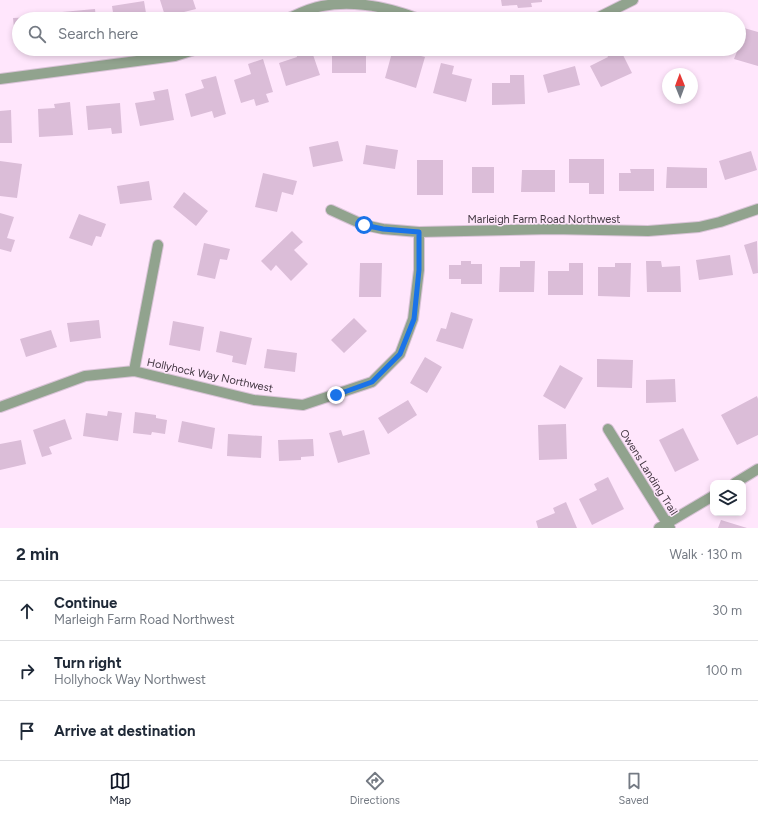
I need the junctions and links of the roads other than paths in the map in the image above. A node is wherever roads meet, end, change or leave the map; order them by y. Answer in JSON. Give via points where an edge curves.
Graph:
{"nodes":[{"id":1,"x":633,"y":0,"type":"edge"},
{"id":2,"x":306,"y":12,"type":"edge"},
{"id":3,"x":401,"y":12,"type":"edge"},
{"id":4,"x":609,"y":12,"type":"edge"},
{"id":5,"x":175,"y":56,"type":"edge"},
{"id":6,"x":0,"y":79,"type":"edge"},
{"id":7,"x":758,"y":209,"type":"edge"},
{"id":8,"x":331,"y":210,"type":"dead end"},
{"id":9,"x":419,"y":232,"type":"junction"},
{"id":10,"x":158,"y":245,"type":"dead end"},
{"id":11,"x":134,"y":371,"type":"junction"},
{"id":12,"x":0,"y":407,"type":"edge"},
{"id":13,"x":608,"y":429,"type":"dead end"},
{"id":14,"x":758,"y":469,"type":"edge"},
{"id":15,"x":740,"y":480,"type":"edge"},
{"id":16,"x":710,"y":498,"type":"edge"},
{"id":17,"x":666,"y":526,"type":"edge"}],
"edges":[{"from":1,"to":4,"type":"street"},
{"from":2,"to":3,"type":"street","via":[[337,4],[379,6]]},
{"from":5,"to":6,"type":"street"},
{"from":7,"to":9,"type":"street","name":"Marleigh Farm Road Northwest","via":[[699,227],[648,231],[552,229]]},
{"from":8,"to":9,"type":"street","name":"Marleigh Farm Road Northwest","via":[[364,225]]},
{"from":9,"to":11,"type":"street","name":"Hollyhock Way Northwest","via":[[419,270],[414,319],[400,354],[372,382],[303,405],[254,400]]},
{"from":10,"to":11,"type":"street"},
{"from":11,"to":12,"type":"street","name":"Hollyhock Way Northwest","via":[[85,376]]},
{"from":13,"to":17,"type":"street","name":"Owens Landing Trail"},
{"from":14,"to":15,"type":"street"},
{"from":16,"to":17,"type":"street"}]}
